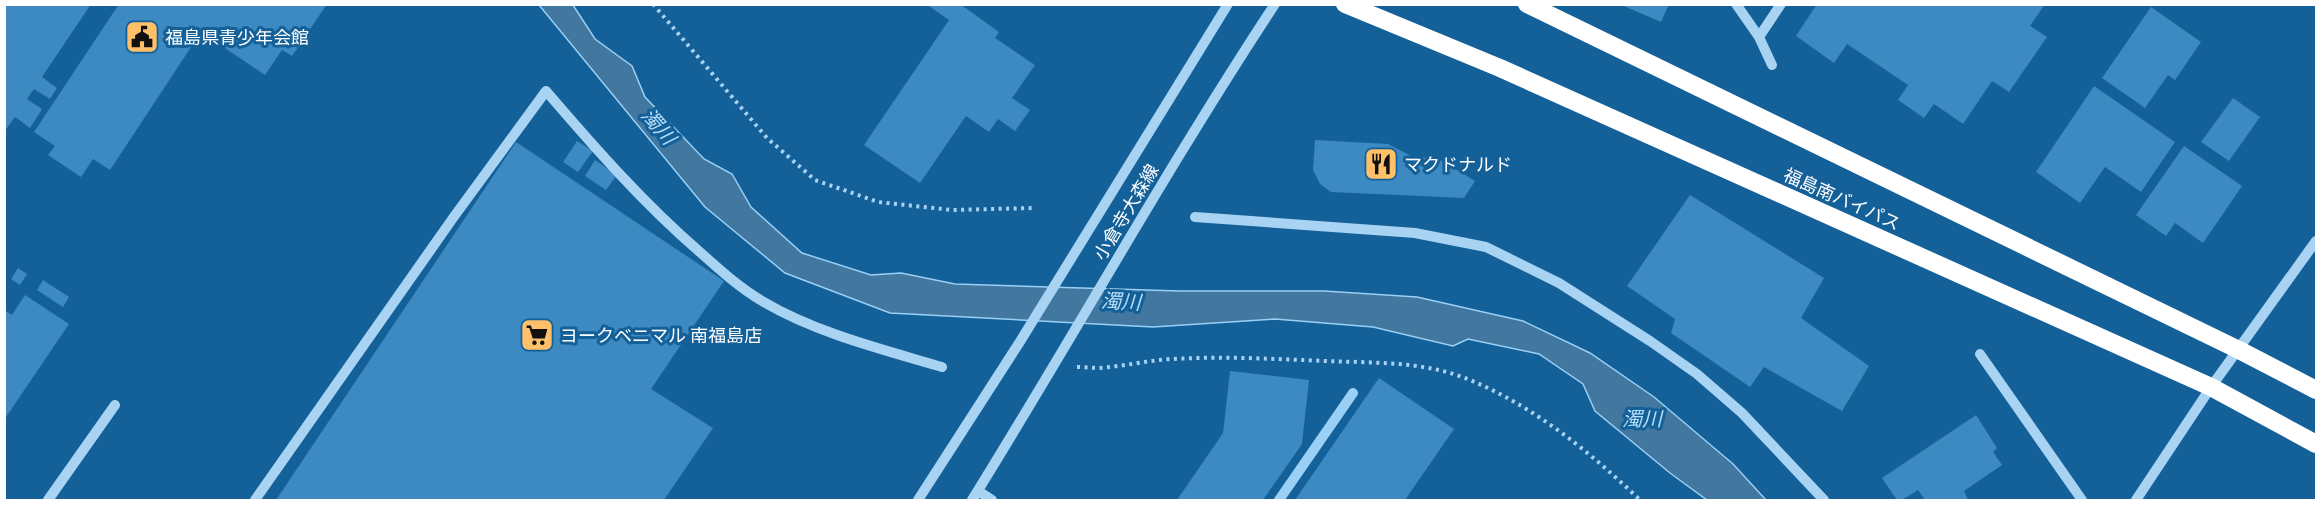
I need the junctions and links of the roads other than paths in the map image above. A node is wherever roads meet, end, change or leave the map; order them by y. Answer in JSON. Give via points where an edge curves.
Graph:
{"nodes":[{"id":1,"x":1228,"y":4,"type":"edge"},
{"id":2,"x":1275,"y":4,"type":"edge"},
{"id":3,"x":1345,"y":4,"type":"edge"},
{"id":4,"x":1527,"y":4,"type":"edge"},
{"id":5,"x":1736,"y":4,"type":"edge"},
{"id":6,"x":1781,"y":4,"type":"edge"},
{"id":7,"x":1759,"y":37,"type":"junction"},
{"id":8,"x":1772,"y":65,"type":"dead end"},
{"id":9,"x":1195,"y":217,"type":"dead end"},
{"id":10,"x":2316,"y":241,"type":"edge"},
{"id":11,"x":2240,"y":350,"type":"junction"},
{"id":12,"x":1980,"y":354,"type":"dead end"},
{"id":13,"x":942,"y":367,"type":"dead end"},
{"id":14,"x":2211,"y":387,"type":"junction"},
{"id":15,"x":2316,"y":390,"type":"edge"},
{"id":16,"x":115,"y":405,"type":"dead end"},
{"id":17,"x":2316,"y":444,"type":"edge"},
{"id":18,"x":975,"y":496,"type":"edge"},
{"id":19,"x":48,"y":501,"type":"edge"},
{"id":20,"x":255,"y":501,"type":"edge"},
{"id":21,"x":918,"y":501,"type":"edge"},
{"id":22,"x":992,"y":501,"type":"edge"},
{"id":23,"x":1824,"y":501,"type":"edge"},
{"id":24,"x":2082,"y":501,"type":"edge"},
{"id":25,"x":2136,"y":501,"type":"edge"}],
"edges":[{"from":1,"to":21,"type":"street"},
{"from":2,"to":18,"type":"street","name":"小倉寺大森線"},
{"from":3,"to":14,"type":"highway","name":"福島南バイパス","via":[[1500,68]]},
{"from":4,"to":11,"type":"highway","name":"福島南バイパス"},
{"from":5,"to":7,"type":"street"},
{"from":6,"to":7,"type":"street"},
{"from":7,"to":8,"type":"street"},
{"from":9,"to":23,"type":"street","via":[[1415,233],[1486,248],[1559,283],[1697,374],[1742,414]]},
{"from":10,"to":11,"type":"street"},
{"from":11,"to":14,"type":"street"},
{"from":11,"to":15,"type":"highway","name":"福島南バイパス"},
{"from":12,"to":24,"type":"street"},
{"from":13,"to":20,"type":"street","via":[[799,320],[761,300],[724,273],[639,197],[546,91]]},
{"from":14,"to":17,"type":"highway","name":"福島南バイパス"},
{"from":14,"to":25,"type":"street"},
{"from":16,"to":19,"type":"street"},
{"from":18,"to":22,"type":"street"}]}
